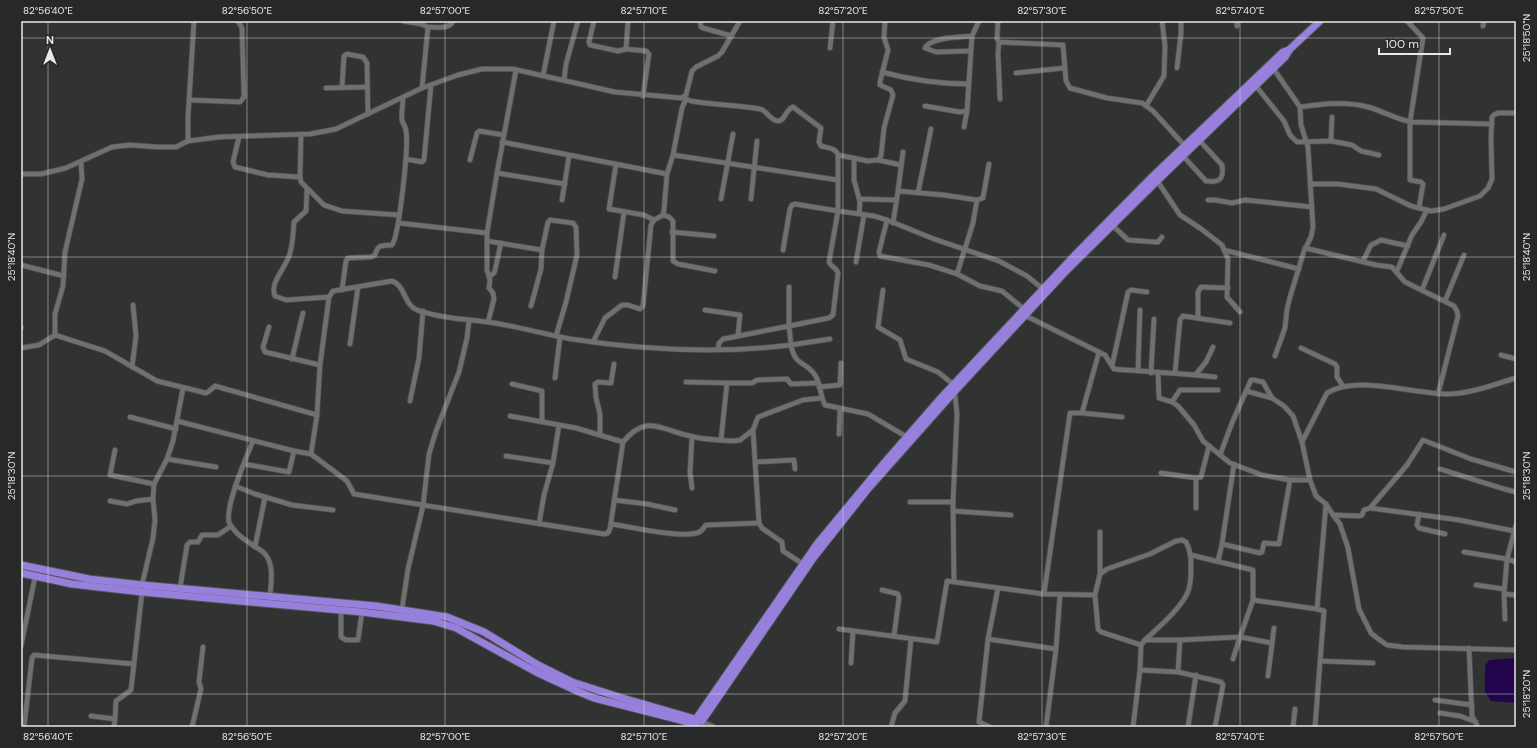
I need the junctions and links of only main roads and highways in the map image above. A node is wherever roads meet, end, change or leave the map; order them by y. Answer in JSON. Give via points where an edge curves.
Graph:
{"nodes":[{"id":1,"x":1319,"y":21,"type":"edge"},
{"id":2,"x":1290,"y":49,"type":"junction"},
{"id":3,"x":1156,"y":178,"type":"junction"},
{"id":4,"x":1110,"y":223,"type":"junction"},
{"id":5,"x":1023,"y":312,"type":"junction"},
{"id":6,"x":954,"y":388,"type":"junction"},
{"id":7,"x":21,"y":565,"type":"edge"},
{"id":8,"x":21,"y":573,"type":"edge"},
{"id":9,"x":142,"y":589,"type":"junction"},
{"id":10,"x":701,"y":722,"type":"junction"}],
"edges":[{"from":1,"to":2,"type":"highway"},
{"from":2,"to":3,"type":"highway","via":[[1256,86],[1183,156]]},
{"from":2,"to":3,"type":"highway","via":[[1283,52],[1185,146]]},
{"from":3,"to":4,"type":"highway"},
{"from":4,"to":5,"type":"highway","via":[[1065,272]]},
{"from":4,"to":5,"type":"highway","via":[[1042,289]]},
{"from":5,"to":6,"type":"highway"},
{"from":6,"to":10,"type":"highway","via":[[827,538]]},
{"from":6,"to":10,"type":"highway","via":[[907,437],[839,516],[802,564]]},
{"from":7,"to":9,"type":"highway"},
{"from":8,"to":9,"type":"highway","via":[[72,584]]},
{"from":9,"to":10,"type":"highway","via":[[433,621],[456,628],[577,692]]},
{"from":9,"to":10,"type":"highway","via":[[180,588],[270,596],[402,609],[447,617],[484,632],[538,665],[572,682]]}]}
